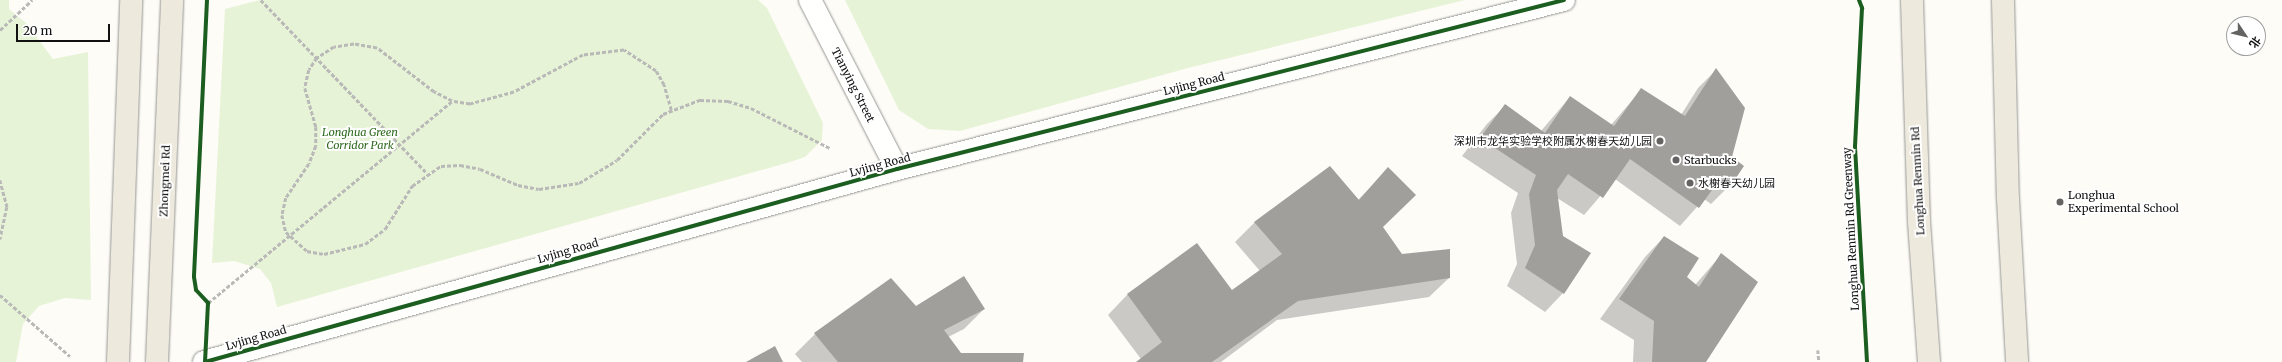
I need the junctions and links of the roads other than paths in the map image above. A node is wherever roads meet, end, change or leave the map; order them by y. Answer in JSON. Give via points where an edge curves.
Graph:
{"nodes":[{"id":1,"x":124,"y":0,"type":"edge"},
{"id":2,"x":172,"y":0,"type":"edge"},
{"id":3,"x":180,"y":0,"type":"edge"},
{"id":4,"x":810,"y":0,"type":"edge"},
{"id":5,"x":1564,"y":0,"type":"edge"},
{"id":6,"x":1912,"y":0,"type":"edge"},
{"id":7,"x":2003,"y":0,"type":"edge"},
{"id":8,"x":130,"y":10,"type":"edge"},
{"id":9,"x":172,"y":22,"type":"junction"},
{"id":10,"x":897,"y":169,"type":"junction"},
{"id":11,"x":118,"y":362,"type":"edge"},
{"id":12,"x":157,"y":362,"type":"edge"},
{"id":13,"x":204,"y":362,"type":"edge"},
{"id":14,"x":1929,"y":362,"type":"edge"},
{"id":15,"x":2017,"y":362,"type":"edge"}],
"edges":[{"from":1,"to":8,"type":"main road"},
{"from":2,"to":9,"type":"main road","name":"Zhongmei Rd"},
{"from":3,"to":9,"type":"main road"},
{"from":4,"to":10,"type":"street","name":"Tianying Street"},
{"from":5,"to":10,"type":"street","name":"Lvjing Road"},
{"from":6,"to":14,"type":"main road","name":"Longhua Renmin Rd","via":[[1919,222]]},
{"from":7,"to":15,"type":"main road","via":[[2008,199]]},
{"from":8,"to":11,"type":"main road"},
{"from":9,"to":12,"type":"main road","name":"Zhongmei Rd"},
{"from":10,"to":13,"type":"street","name":"Lvjing Road"}]}
